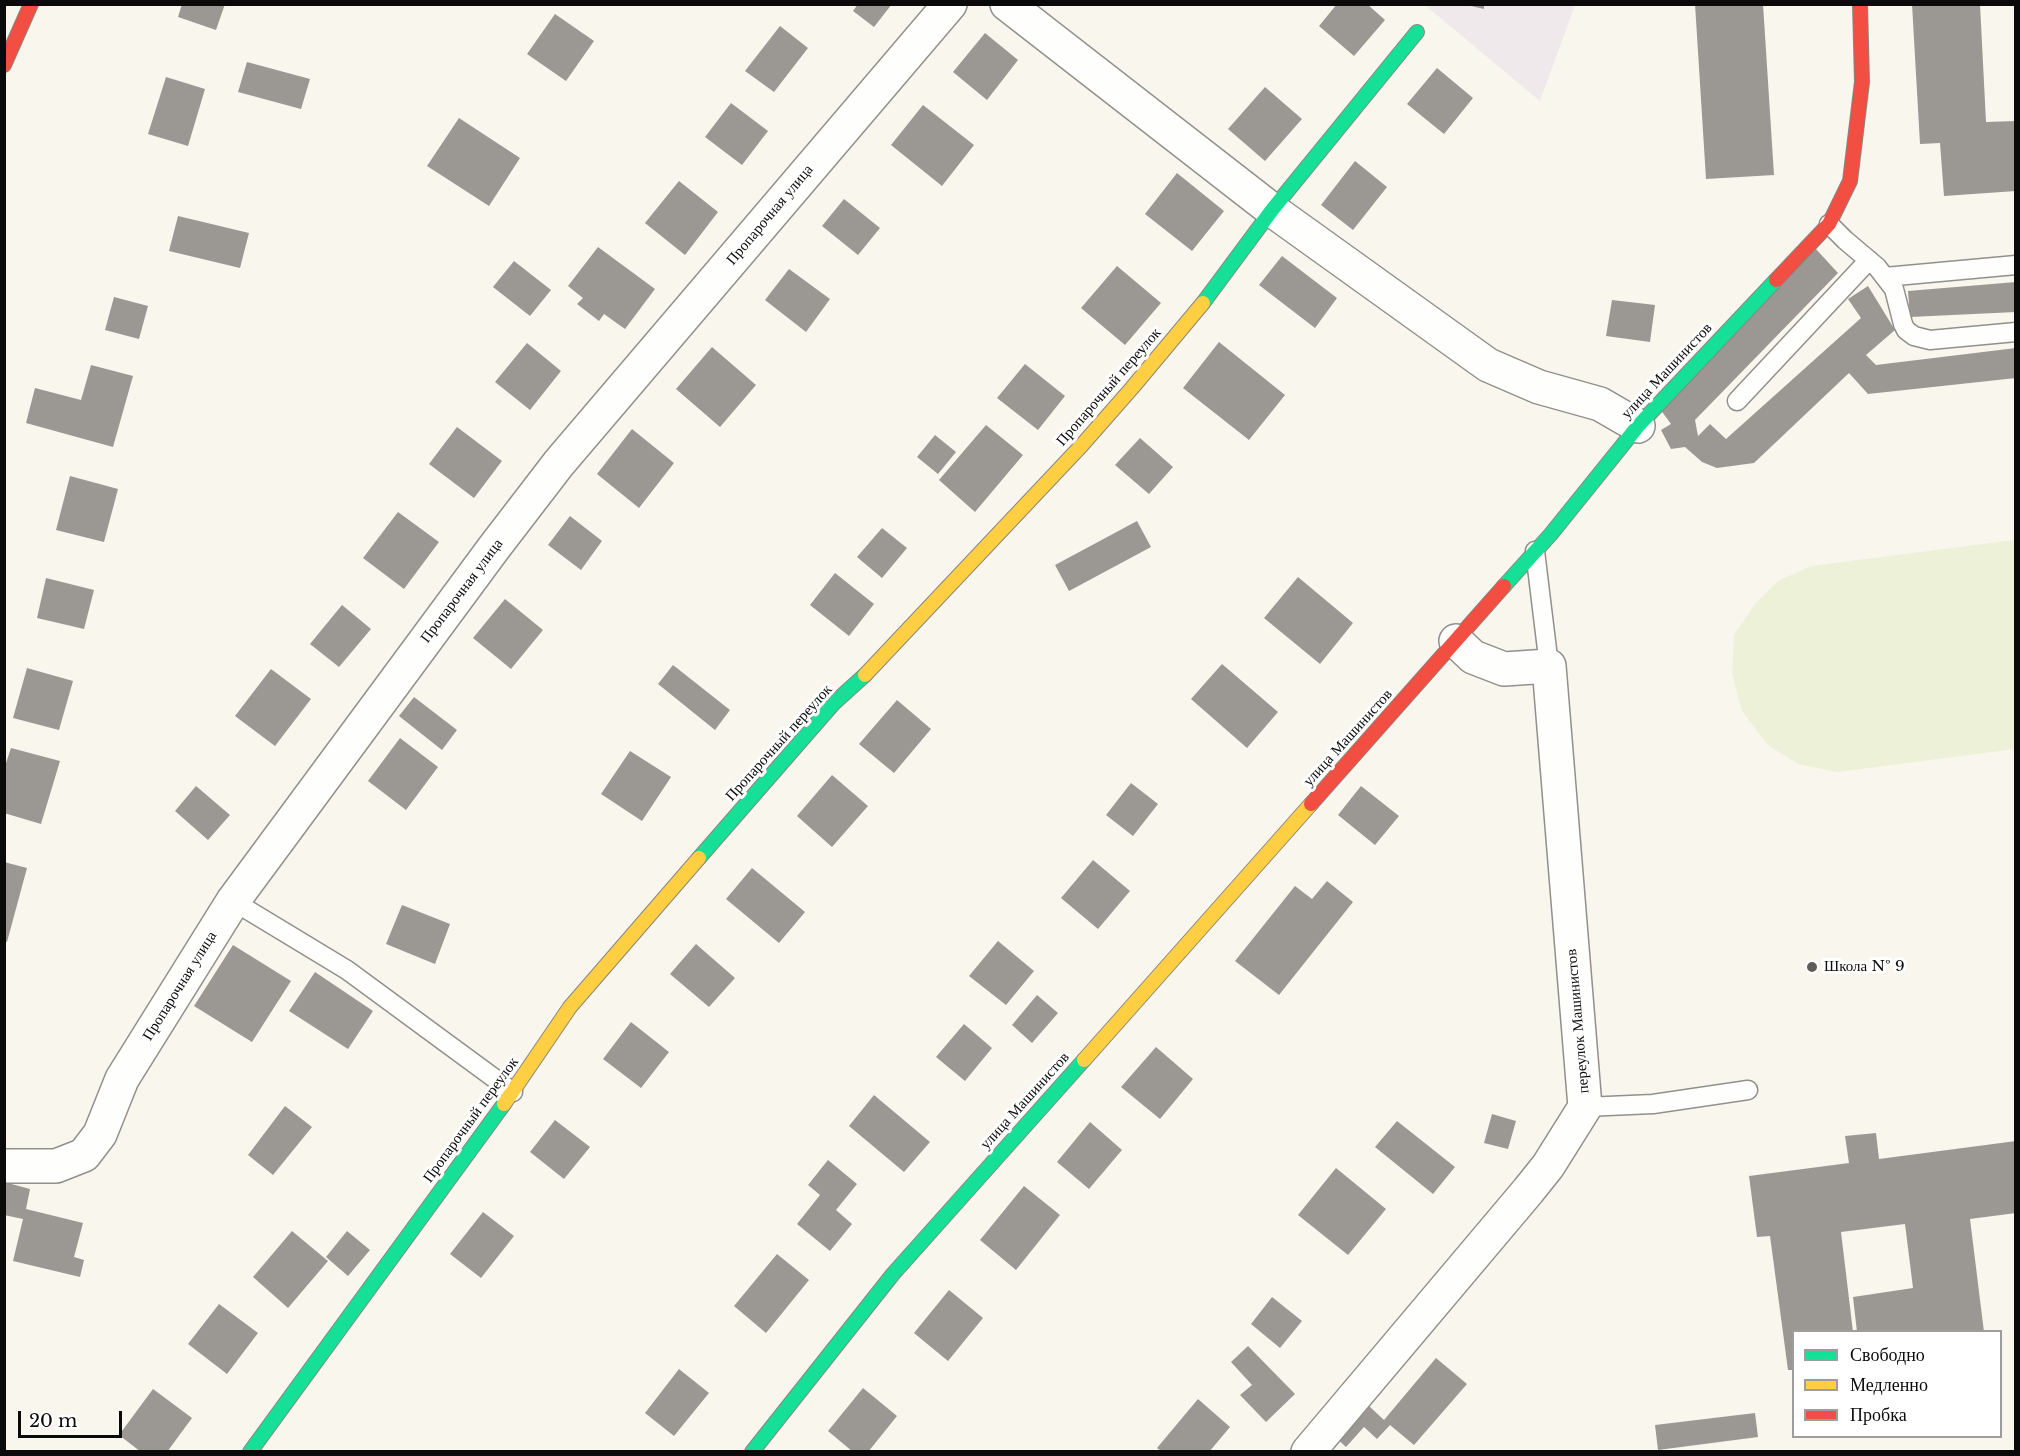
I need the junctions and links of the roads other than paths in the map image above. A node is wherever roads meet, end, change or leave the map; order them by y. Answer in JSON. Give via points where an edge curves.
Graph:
{"nodes":[{"id":1,"x":31,"y":4,"type":"edge"},
{"id":2,"x":950,"y":4,"type":"edge"},
{"id":3,"x":1007,"y":4,"type":"edge"},
{"id":4,"x":1860,"y":4,"type":"edge"},
{"id":5,"x":1417,"y":32,"type":"dead end"},
{"id":6,"x":4,"y":65,"type":"edge"},
{"id":7,"x":1272,"y":210,"type":"junction"},
{"id":8,"x":1829,"y":224,"type":"junction"},
{"id":9,"x":1869,"y":260,"type":"junction"},
{"id":10,"x":2016,"y":265,"type":"edge"},
{"id":11,"x":1885,"y":277,"type":"junction"},
{"id":12,"x":2016,"y":332,"type":"edge"},
{"id":13,"x":1737,"y":401,"type":"dead end"},
{"id":14,"x":1638,"y":426,"type":"junction"},
{"id":15,"x":1535,"y":551,"type":"junction"},
{"id":16,"x":1456,"y":641,"type":"junction"},
{"id":17,"x":1549,"y":666,"type":"junction"},
{"id":18,"x":233,"y":901,"type":"junction"},
{"id":19,"x":1749,"y":1090,"type":"dead end"},
{"id":20,"x":513,"y":1092,"type":"junction"},
{"id":21,"x":1585,"y":1107,"type":"junction"},
{"id":22,"x":4,"y":1166,"type":"edge"},
{"id":23,"x":250,"y":1452,"type":"edge"},
{"id":24,"x":752,"y":1452,"type":"edge"},
{"id":25,"x":1308,"y":1452,"type":"edge"}],
"edges":[{"from":1,"to":6,"type":"street"},
{"from":2,"to":18,"type":"street","name":"Пропарочная улица","via":[[560,464]]},
{"from":3,"to":7,"type":"street"},
{"from":4,"to":8,"type":"street","name":"улица Машинистов","via":[[1862,82],[1850,182]]},
{"from":5,"to":7,"type":"street","name":"Пропарочный переулок"},
{"from":7,"to":14,"type":"street","via":[[1488,365],[1539,387],[1600,404]]},
{"from":7,"to":20,"type":"street","name":"Пропарочный переулок","via":[[1125,398],[875,666],[834,703],[570,1007]]},
{"from":8,"to":9,"type":"lane"},
{"from":8,"to":14,"type":"street","name":"улица Машинистов"},
{"from":9,"to":11,"type":"lane"},
{"from":9,"to":13,"type":"lane"},
{"from":10,"to":11,"type":"lane"},
{"from":11,"to":12,"type":"lane","via":[[1894,289],[1906,330],[1914,336],[1930,340]]},
{"from":14,"to":15,"type":"street","name":"улица Машинистов"},
{"from":15,"to":16,"type":"street","name":"улица Машинистов"},
{"from":15,"to":17,"type":"lane"},
{"from":16,"to":17,"type":"street","via":[[1473,657],[1504,669]]},
{"from":16,"to":24,"type":"street","name":"улица Машинистов","via":[[901,1265]]},
{"from":17,"to":21,"type":"street","name":"переулок Машинистов"},
{"from":18,"to":20,"type":"lane","via":[[347,970]]},
{"from":18,"to":22,"type":"street","name":"Пропарочная улица","via":[[122,1079],[100,1134],[84,1155],[56,1166]]},
{"from":19,"to":21,"type":"lane","via":[[1653,1104]]},
{"from":20,"to":23,"type":"street","name":"Пропарочный переулок"},
{"from":21,"to":25,"type":"street","name":"переулок Машинистов","via":[[1528,1191]]}]}
